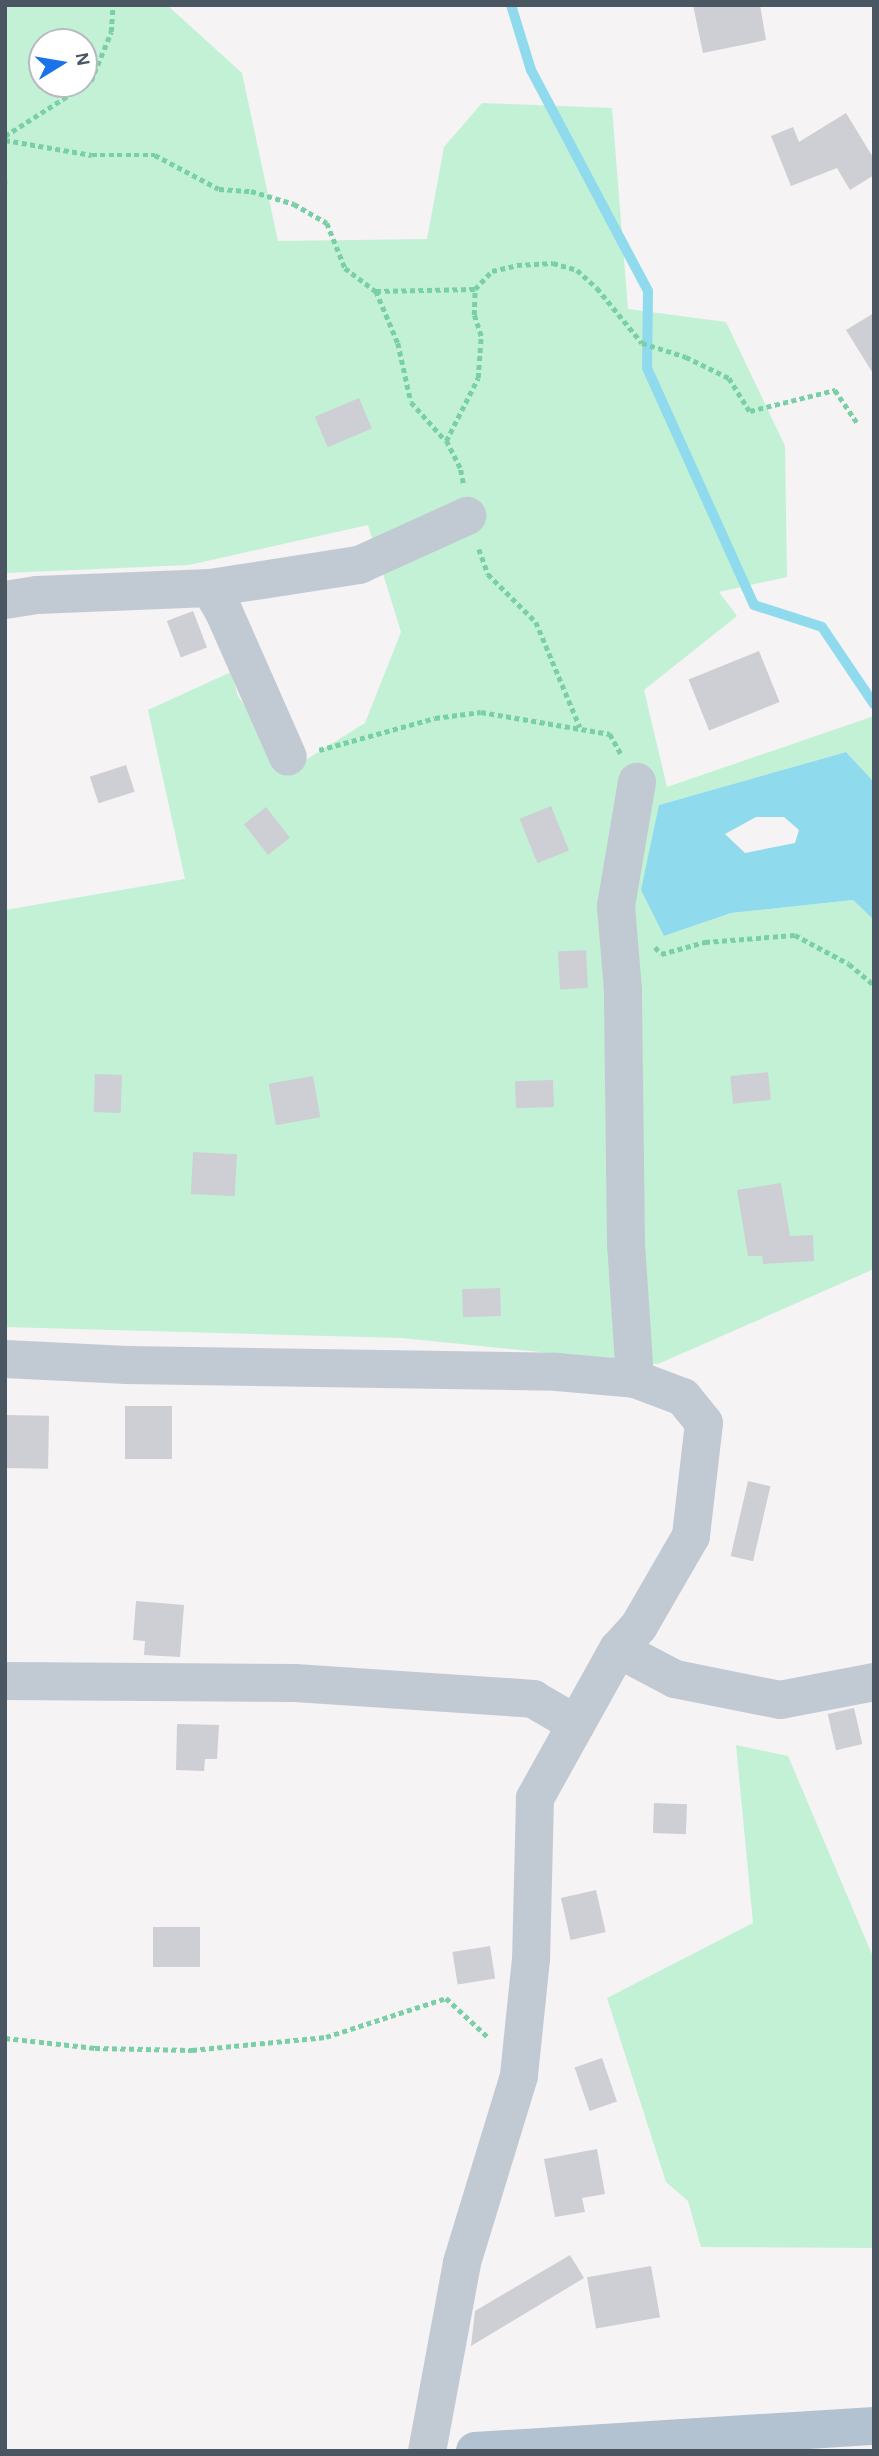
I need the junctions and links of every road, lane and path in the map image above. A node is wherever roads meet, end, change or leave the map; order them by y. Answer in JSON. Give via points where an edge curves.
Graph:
{"nodes":[{"id":1,"x":113,"y":5,"type":"edge"},
{"id":2,"x":5,"y":138,"type":"edge"},
{"id":3,"x":5,"y":180,"type":"edge"},
{"id":4,"x":5,"y":190,"type":"edge"},
{"id":5,"x":475,"y":289,"type":"junction"},
{"id":6,"x":376,"y":291,"type":"junction"},
{"id":7,"x":858,"y":424,"type":"dead end"},
{"id":8,"x":446,"y":441,"type":"junction"},
{"id":9,"x":467,"y":516,"type":"junction"},
{"id":10,"x":210,"y":589,"type":"junction"},
{"id":11,"x":5,"y":600,"type":"edge"},
{"id":12,"x":580,"y":727,"type":"junction"},
{"id":13,"x":610,"y":734,"type":"dead end"},
{"id":14,"x":288,"y":757,"type":"joint"},
{"id":15,"x":637,"y":782,"type":"dead end"},
{"id":16,"x":652,"y":944,"type":"dead end"},
{"id":17,"x":874,"y":985,"type":"edge"},
{"id":18,"x":5,"y":1359,"type":"edge"},
{"id":19,"x":635,"y":1379,"type":"junction"},
{"id":20,"x":618,"y":1649,"type":"junction"},
{"id":21,"x":5,"y":1681,"type":"edge"},
{"id":22,"x":874,"y":1682,"type":"edge"},
{"id":23,"x":576,"y":1724,"type":"junction"},
{"id":24,"x":5,"y":2038,"type":"edge"},
{"id":25,"x":519,"y":2076,"type":"junction"},
{"id":26,"x":874,"y":2426,"type":"edge"},
{"id":27,"x":428,"y":2451,"type":"edge"},
{"id":28,"x":475,"y":2451,"type":"edge"}],
"edges":[{"from":1,"to":2,"type":"path","via":[[111,32],[91,81]]},
{"from":2,"to":6,"type":"path","via":[[92,155],[155,155],[219,189],[251,191],[294,204],[327,223],[345,268]]},
{"from":3,"to":4,"type":"path"},
{"from":5,"to":6,"type":"path"},
{"from":5,"to":7,"type":"path","via":[[492,271],[517,265],[553,263],[577,270],[642,343],[729,378],[750,411],[835,390]]},
{"from":5,"to":8,"type":"path","via":[[474,315],[481,335],[478,378]]},
{"from":6,"to":8,"type":"path","via":[[398,343],[411,402]]},
{"from":8,"to":9,"type":"path","via":[[460,468]]},
{"from":9,"to":10,"type":"street","via":[[359,565]]},
{"from":9,"to":12,"type":"path","via":[[488,574],[536,622]]},
{"from":10,"to":11,"type":"street"},
{"from":10,"to":14,"type":"street","via":[[225,612]]},
{"from":12,"to":13,"type":"path"},
{"from":12,"to":14,"type":"path","via":[[481,712],[435,718]]},
{"from":15,"to":19,"type":"street","via":[[616,906],[624,990],[626,1244]]},
{"from":16,"to":17,"type":"path","via":[[661,954],[705,942],[795,935],[849,964]]},
{"from":18,"to":19,"type":"street","via":[[557,1372]]},
{"from":19,"to":20,"type":"street","via":[[683,1398],[704,1423],[691,1536],[639,1626]]},
{"from":20,"to":22,"type":"street","via":[[675,1679],[780,1700]]},
{"from":20,"to":23,"type":"street"},
{"from":21,"to":23,"type":"street","via":[[295,1682],[533,1699]]},
{"from":23,"to":25,"type":"street","via":[[535,1798],[531,1959]]},
{"from":24,"to":25,"type":"path","via":[[95,2048],[192,2050],[326,2037],[446,1998],[495,2044]]},
{"from":25,"to":27,"type":"street","via":[[462,2263]]},
{"from":26,"to":28,"type":"main road"}]}
